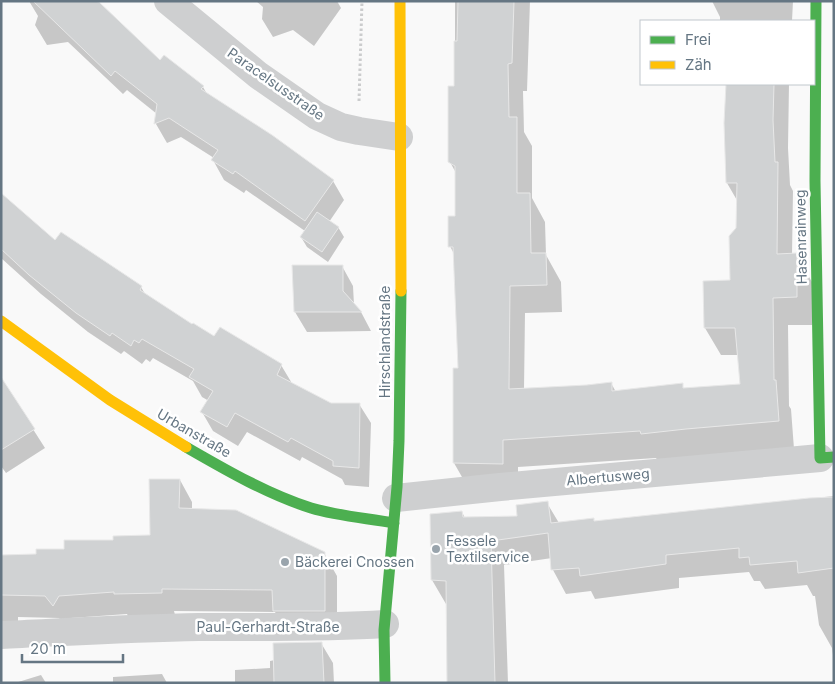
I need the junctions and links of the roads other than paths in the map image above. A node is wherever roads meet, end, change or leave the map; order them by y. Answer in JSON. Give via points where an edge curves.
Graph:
{"nodes":[{"id":1,"x":168,"y":1,"type":"edge"},
{"id":2,"x":400,"y":1,"type":"edge"},
{"id":3,"x":816,"y":1,"type":"edge"},
{"id":4,"x":815,"y":50,"type":"edge"},
{"id":5,"x":814,"y":85,"type":"edge"},
{"id":6,"x":399,"y":136,"type":"junction"},
{"id":7,"x":1,"y":321,"type":"edge"},
{"id":8,"x":827,"y":457,"type":"edge"},
{"id":9,"x":395,"y":511,"type":"junction"},
{"id":10,"x":385,"y":624,"type":"junction"},
{"id":11,"x":1,"y":635,"type":"edge"},
{"id":12,"x":385,"y":683,"type":"edge"}],
"edges":[{"from":1,"to":6,"type":"street","name":"Paracelsusstraße","via":[[258,75],[317,116],[341,127]]},
{"from":2,"to":6,"type":"street","name":"Hirschlandstraße"},
{"from":3,"to":4,"type":"street","name":"Hasenrainweg"},
{"from":5,"to":8,"type":"street","name":"Hasenrainweg","via":[[815,181]]},
{"from":6,"to":9,"type":"street","name":"Hirschlandstraße","via":[[401,350]]},
{"from":7,"to":9,"type":"street","name":"Urbanstraße","via":[[125,410],[200,456],[260,487],[312,508],[336,513]]},
{"from":8,"to":9,"type":"street","name":"Albertusweg","via":[[500,487]]},
{"from":9,"to":10,"type":"street","name":"Hirschlandstraße"},
{"from":10,"to":11,"type":"street","name":"Paul-Gerhardt-Straße"},
{"from":10,"to":12,"type":"street","name":"Hirschlandstraße"}]}
